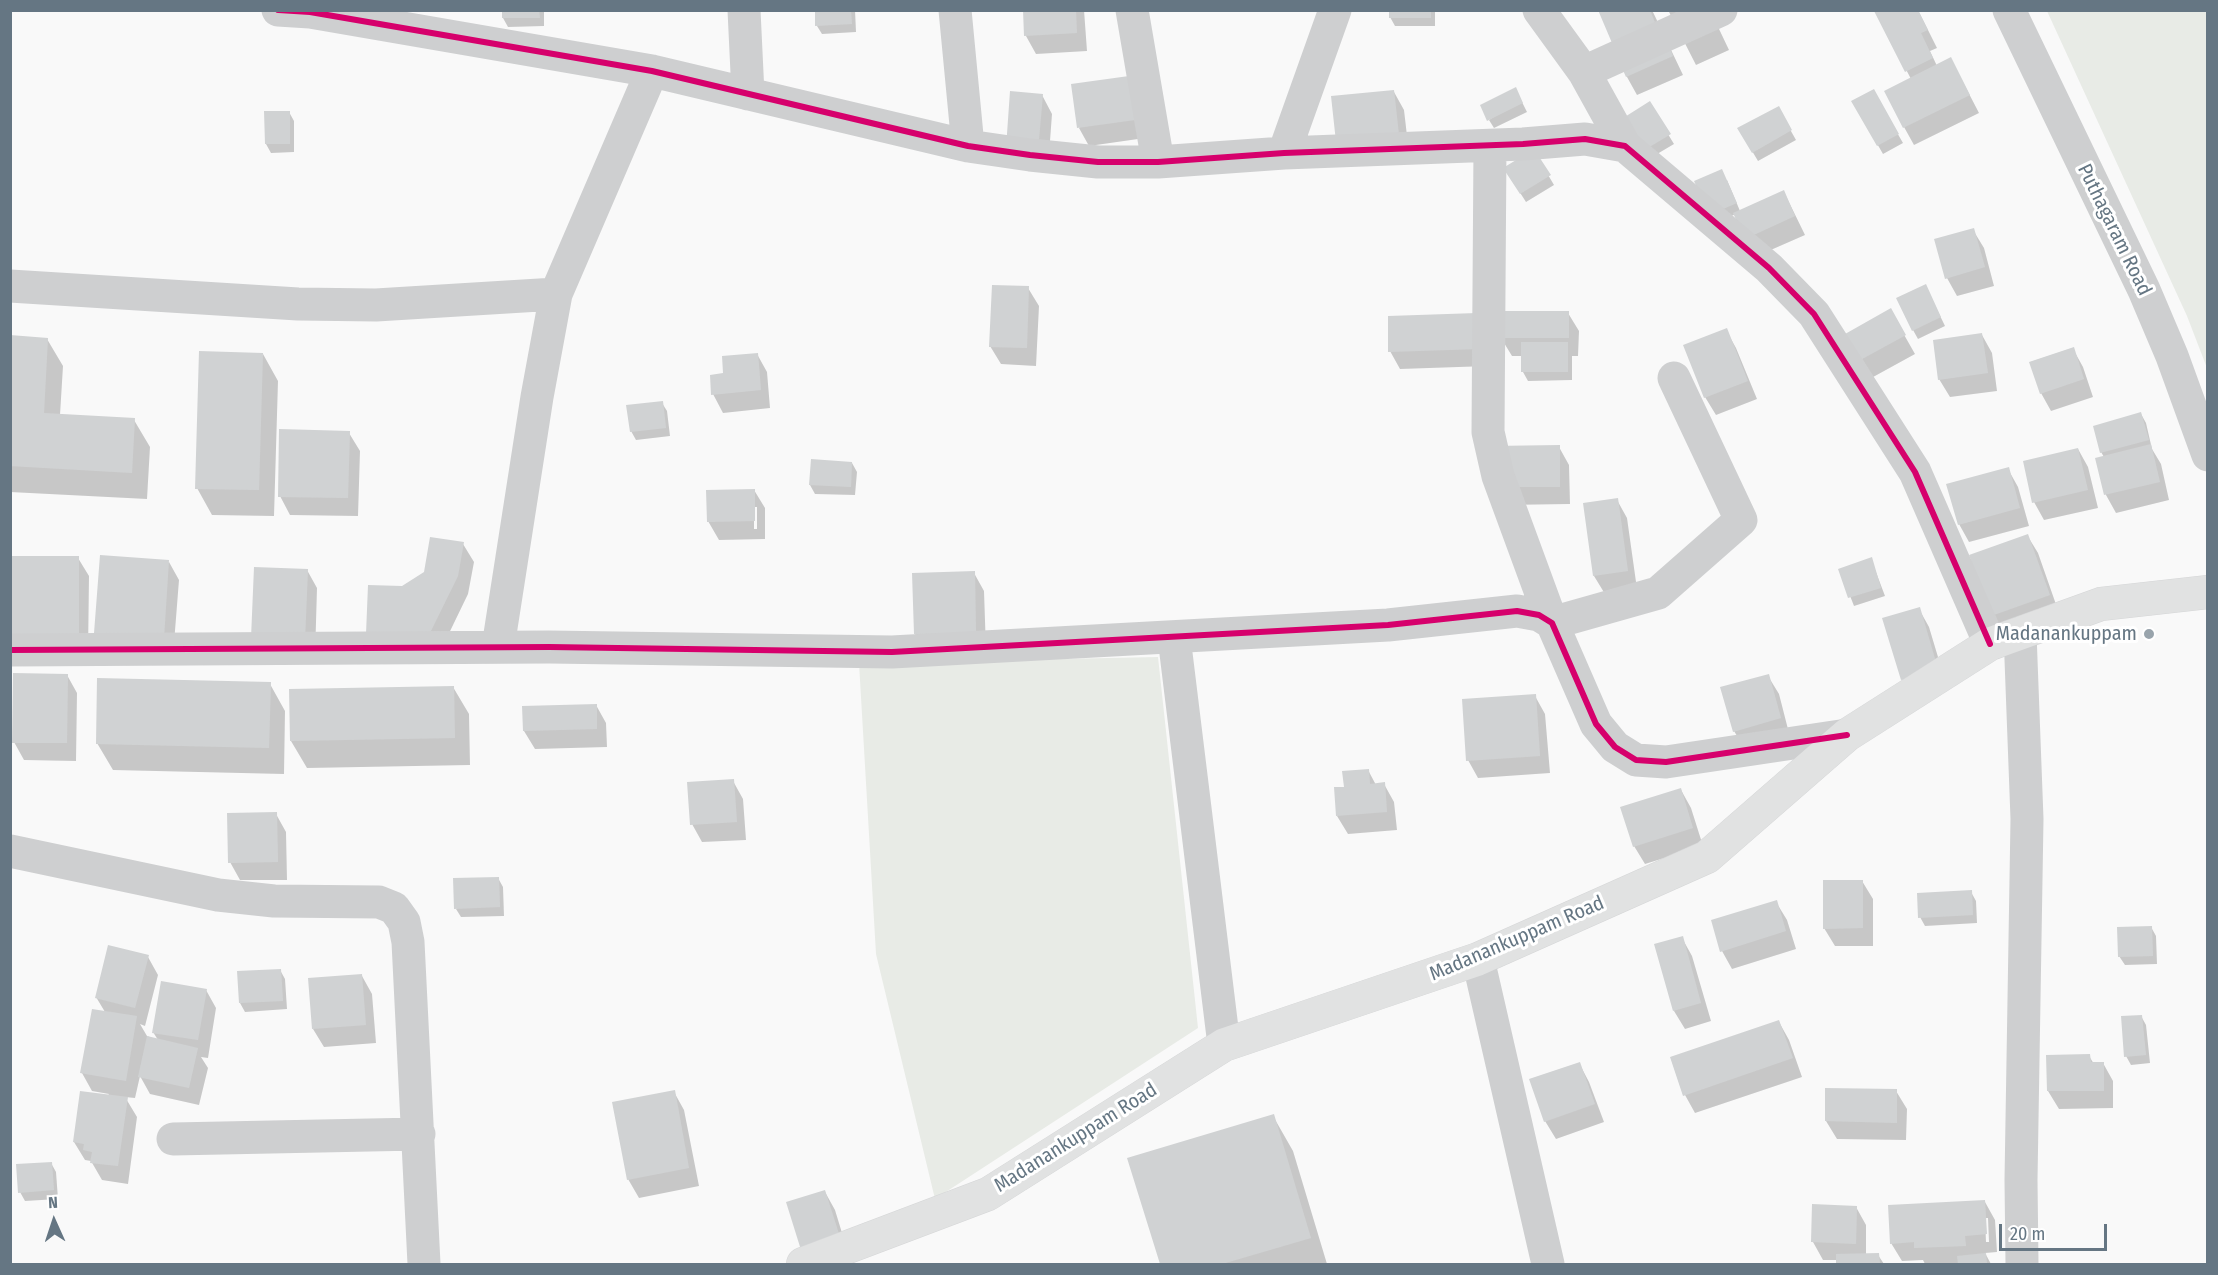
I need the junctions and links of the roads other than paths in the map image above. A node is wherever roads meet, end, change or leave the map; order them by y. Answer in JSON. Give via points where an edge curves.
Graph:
{"nodes":[{"id":1,"x":278,"y":10,"type":"edge"},
{"id":2,"x":744,"y":10,"type":"edge"},
{"id":3,"x":955,"y":10,"type":"edge"},
{"id":4,"x":1132,"y":10,"type":"edge"},
{"id":5,"x":1335,"y":10,"type":"edge"},
{"id":6,"x":1539,"y":10,"type":"edge"},
{"id":7,"x":1722,"y":10,"type":"edge"},
{"id":8,"x":2008,"y":10,"type":"edge"},
{"id":9,"x":310,"y":11,"type":"edge"},
{"id":10,"x":652,"y":71,"type":"junction"},
{"id":11,"x":1584,"y":72,"type":"junction"},
{"id":12,"x":748,"y":94,"type":"junction"},
{"id":13,"x":968,"y":146,"type":"junction"},
{"id":14,"x":1490,"y":146,"type":"junction"},
{"id":15,"x":1625,"y":146,"type":"junction"},
{"id":16,"x":1284,"y":153,"type":"junction"},
{"id":17,"x":1158,"y":162,"type":"junction"},
{"id":18,"x":10,"y":286,"type":"edge"},
{"id":19,"x":556,"y":294,"type":"junction"},
{"id":20,"x":1674,"y":378,"type":"dead end"},
{"id":21,"x":2208,"y":455,"type":"edge"},
{"id":22,"x":2208,"y":592,"type":"edge"},
{"id":23,"x":1552,"y":623,"type":"junction"},
{"id":24,"x":1174,"y":637,"type":"junction"},
{"id":25,"x":2005,"y":638,"type":"junction"},
{"id":26,"x":498,"y":647,"type":"junction"},
{"id":27,"x":10,"y":650,"type":"edge"},
{"id":28,"x":1847,"y":735,"type":"junction"},
{"id":29,"x":10,"y":851,"type":"edge"},
{"id":30,"x":1478,"y":959,"type":"junction"},
{"id":31,"x":1224,"y":1045,"type":"junction"},
{"id":32,"x":419,"y":1134,"type":"junction"},
{"id":33,"x":173,"y":1139,"type":"dead end"},
{"id":34,"x":424,"y":1264,"type":"edge"},
{"id":35,"x":803,"y":1264,"type":"edge"},
{"id":36,"x":1548,"y":1264,"type":"edge"},
{"id":37,"x":2022,"y":1264,"type":"edge"}],
"edges":[{"from":1,"to":9,"type":"street"},
{"from":2,"to":12,"type":"street"},
{"from":3,"to":13,"type":"street"},
{"from":4,"to":17,"type":"street"},
{"from":5,"to":16,"type":"street"},
{"from":6,"to":11,"type":"street"},
{"from":7,"to":11,"type":"street"},
{"from":8,"to":21,"type":"street","name":"Puthagaram Road","via":[[2144,290]]},
{"from":9,"to":10,"type":"street"},
{"from":10,"to":12,"type":"street"},
{"from":10,"to":19,"type":"street"},
{"from":11,"to":15,"type":"street"},
{"from":12,"to":13,"type":"street"},
{"from":13,"to":17,"type":"street","via":[[1098,162]]},
{"from":14,"to":15,"type":"street","via":[[1585,139]]},
{"from":14,"to":16,"type":"street"},
{"from":14,"to":23,"type":"street","via":[[1488,432],[1498,476]]},
{"from":15,"to":25,"type":"street","via":[[1769,268],[1814,314],[1915,472]]},
{"from":16,"to":17,"type":"street"},
{"from":18,"to":19,"type":"street","via":[[376,306]]},
{"from":19,"to":26,"type":"street"},
{"from":20,"to":23,"type":"street","via":[[1741,520],[1658,593]]},
{"from":22,"to":25,"type":"main road","name":"Madanankuppam Road","via":[[2101,604]]},
{"from":23,"to":24,"type":"street","via":[[1539,615],[1517,611],[1388,625]]},
{"from":23,"to":28,"type":"street","via":[[1596,724],[1615,747],[1636,760],[1666,762]]},
{"from":24,"to":26,"type":"street","via":[[892,652]]},
{"from":24,"to":31,"type":"street"},
{"from":25,"to":28,"type":"main road","name":"Madanankuppam Road"},
{"from":25,"to":37,"type":"street","via":[[2027,819]]},
{"from":26,"to":27,"type":"street"},
{"from":28,"to":30,"type":"main road","name":"Madanankuppam Road","via":[[1707,857]]},
{"from":29,"to":32,"type":"street","via":[[218,895],[274,901],[379,902],[394,908],[405,922],[408,942]]},
{"from":30,"to":31,"type":"main road","name":"Madanankuppam Road"},
{"from":30,"to":36,"type":"street"},
{"from":31,"to":35,"type":"main road","name":"Madanankuppam Road","via":[[988,1194]]},
{"from":32,"to":33,"type":"street"},
{"from":32,"to":34,"type":"street"}]}
